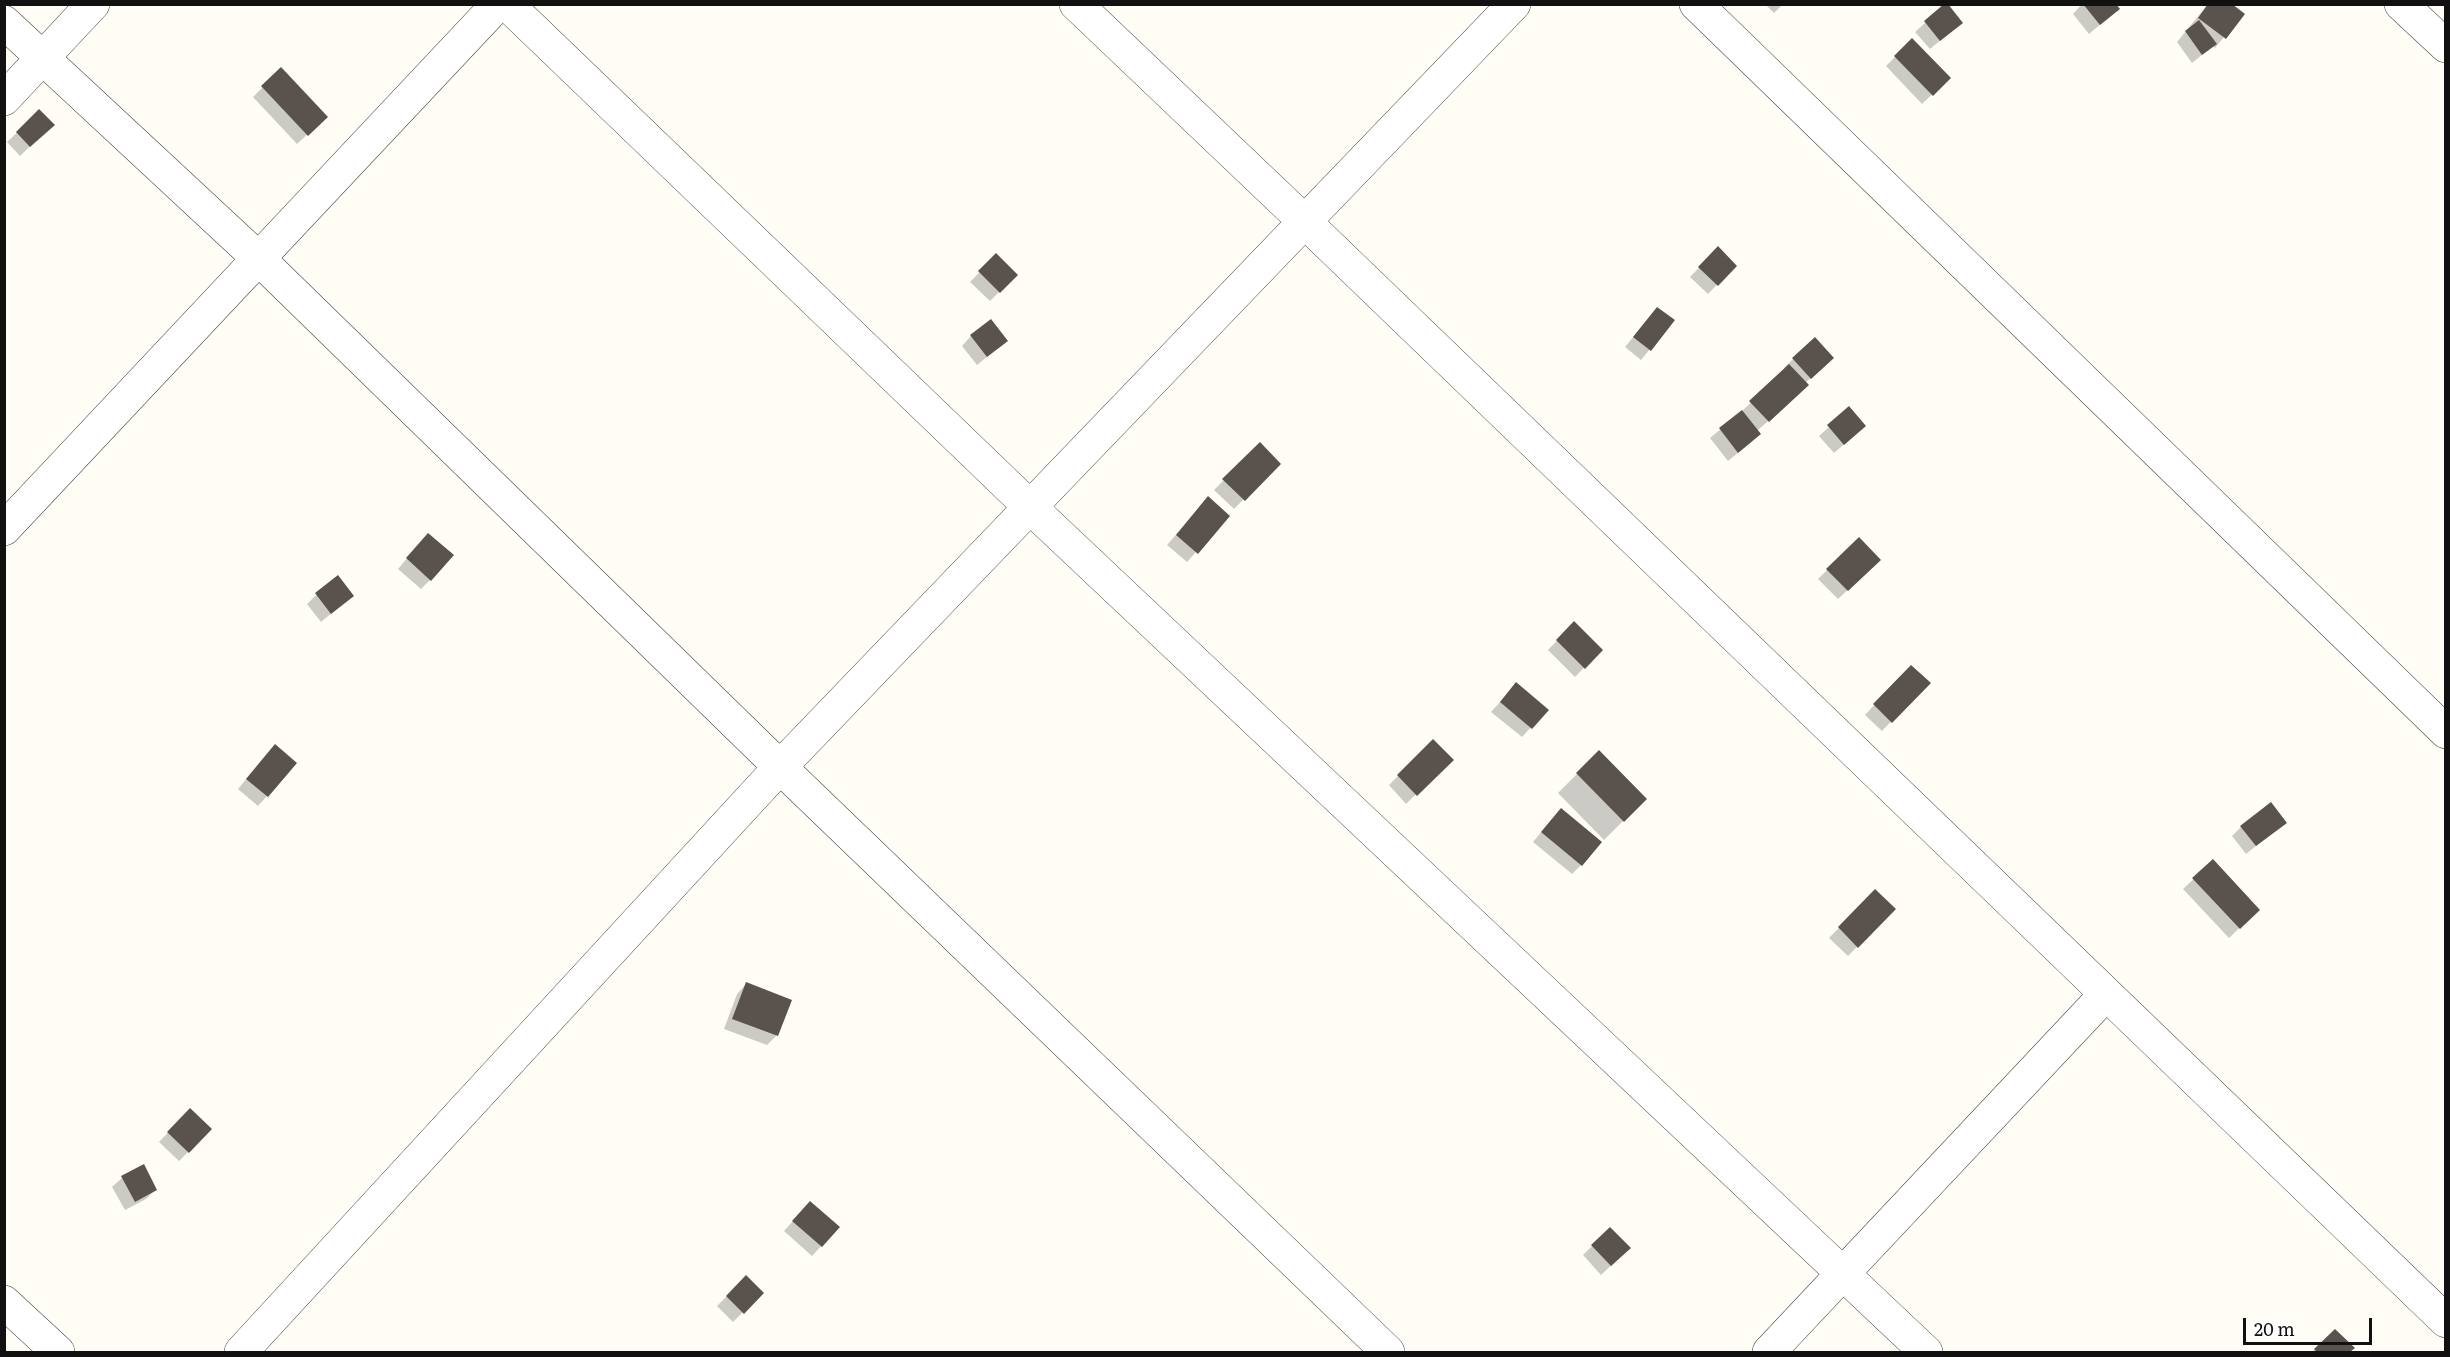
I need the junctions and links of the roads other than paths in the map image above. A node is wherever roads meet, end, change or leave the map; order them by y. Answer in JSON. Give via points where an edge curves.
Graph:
{"nodes":[{"id":1,"x":93,"y":4,"type":"edge"},
{"id":2,"x":498,"y":4,"type":"edge"},
{"id":3,"x":507,"y":4,"type":"edge"},
{"id":4,"x":1076,"y":4,"type":"edge"},
{"id":5,"x":1514,"y":4,"type":"edge"},
{"id":6,"x":1696,"y":4,"type":"edge"},
{"id":7,"x":2402,"y":4,"type":"edge"},
{"id":8,"x":4,"y":22,"type":"edge"},
{"id":9,"x":2445,"y":46,"type":"edge"},
{"id":10,"x":43,"y":57,"type":"junction"},
{"id":11,"x":4,"y":99,"type":"edge"},
{"id":12,"x":1304,"y":221,"type":"junction"},
{"id":13,"x":259,"y":259,"type":"junction"},
{"id":14,"x":1030,"y":507,"type":"junction"},
{"id":15,"x":4,"y":529,"type":"edge"},
{"id":16,"x":2445,"y":732,"type":"edge"},
{"id":17,"x":780,"y":767,"type":"junction"},
{"id":18,"x":2106,"y":994,"type":"junction"},
{"id":19,"x":1843,"y":1274,"type":"junction"},
{"id":20,"x":4,"y":1302,"type":"edge"},
{"id":21,"x":2445,"y":1321,"type":"edge"},
{"id":22,"x":58,"y":1353,"type":"edge"},
{"id":23,"x":241,"y":1353,"type":"edge"},
{"id":24,"x":1388,"y":1353,"type":"edge"},
{"id":25,"x":1769,"y":1353,"type":"edge"},
{"id":26,"x":1926,"y":1353,"type":"edge"}],
"edges":[{"from":1,"to":10,"type":"street"},
{"from":2,"to":13,"type":"street"},
{"from":3,"to":14,"type":"street"},
{"from":4,"to":12,"type":"street"},
{"from":5,"to":12,"type":"street"},
{"from":6,"to":16,"type":"street"},
{"from":7,"to":9,"type":"street"},
{"from":8,"to":10,"type":"street"},
{"from":10,"to":11,"type":"street"},
{"from":10,"to":13,"type":"street"},
{"from":12,"to":14,"type":"street"},
{"from":12,"to":18,"type":"street"},
{"from":13,"to":15,"type":"street"},
{"from":13,"to":17,"type":"street"},
{"from":14,"to":17,"type":"street"},
{"from":14,"to":19,"type":"street"},
{"from":17,"to":23,"type":"street"},
{"from":17,"to":24,"type":"street"},
{"from":18,"to":19,"type":"street"},
{"from":18,"to":21,"type":"street"},
{"from":19,"to":25,"type":"street"},
{"from":19,"to":26,"type":"street"},
{"from":20,"to":22,"type":"street"}]}
